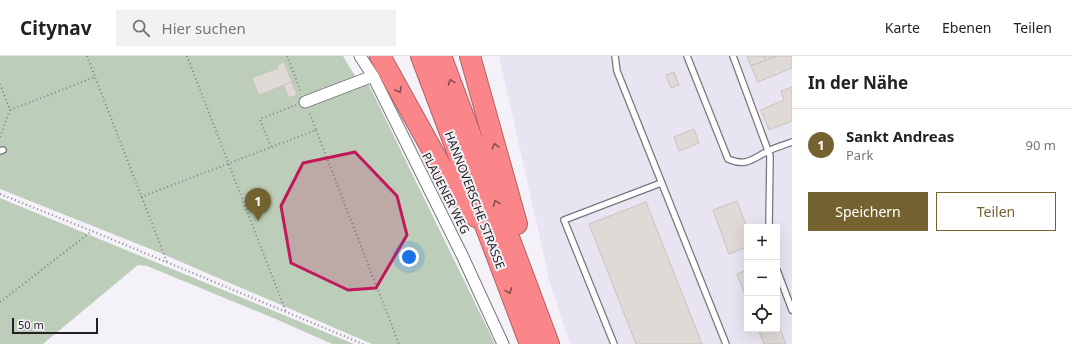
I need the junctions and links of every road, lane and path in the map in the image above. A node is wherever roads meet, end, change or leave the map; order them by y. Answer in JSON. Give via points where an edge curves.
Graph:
{"nodes":[{"id":1,"x":87,"y":56,"type":"edge"},
{"id":2,"x":187,"y":56,"type":"edge"},
{"id":3,"x":287,"y":56,"type":"edge"},
{"id":4,"x":360,"y":56,"type":"edge"},
{"id":5,"x":380,"y":56,"type":"edge"},
{"id":6,"x":421,"y":56,"type":"edge"},
{"id":7,"x":441,"y":56,"type":"edge"},
{"id":8,"x":470,"y":56,"type":"edge"},
{"id":9,"x":615,"y":56,"type":"edge"},
{"id":10,"x":688,"y":56,"type":"edge"},
{"id":11,"x":733,"y":56,"type":"edge"},
{"id":12,"x":373,"y":76,"type":"junction"},
{"id":13,"x":95,"y":77,"type":"junction"},
{"id":14,"x":0,"y":84,"type":"edge"},
{"id":15,"x":305,"y":102,"type":"junction"},
{"id":16,"x":10,"y":110,"type":"junction"},
{"id":17,"x":316,"y":130,"type":"junction"},
{"id":18,"x":0,"y":137,"type":"edge"},
{"id":19,"x":792,"y":142,"type":"edge"},
{"id":20,"x":271,"y":147,"type":"junction"},
{"id":21,"x":768,"y":151,"type":"junction"},
{"id":22,"x":228,"y":164,"type":"junction"},
{"id":23,"x":661,"y":183,"type":"junction"},
{"id":24,"x":0,"y":194,"type":"edge"},
{"id":25,"x":141,"y":197,"type":"junction"},
{"id":26,"x":769,"y":224,"type":"edge"},
{"id":27,"x":486,"y":228,"type":"junction"},
{"id":28,"x":92,"y":231,"type":"junction"},
{"id":29,"x":167,"y":263,"type":"junction"},
{"id":30,"x":780,"y":278,"type":"edge"},
{"id":31,"x":525,"y":279,"type":"junction"},
{"id":32,"x":0,"y":302,"type":"edge"},
{"id":33,"x":792,"y":310,"type":"edge"},
{"id":34,"x":286,"y":312,"type":"junction"},
{"id":35,"x":363,"y":344,"type":"edge"},
{"id":36,"x":399,"y":344,"type":"edge"},
{"id":37,"x":503,"y":344,"type":"edge"},
{"id":38,"x":530,"y":344,"type":"edge"},
{"id":39,"x":549,"y":344,"type":"edge"},
{"id":40,"x":614,"y":344,"type":"edge"},
{"id":41,"x":726,"y":344,"type":"edge"}],
"edges":[{"from":1,"to":13,"type":"path"},
{"from":2,"to":22,"type":"path"},
{"from":3,"to":15,"type":"path"},
{"from":4,"to":12,"type":"street","name":"PLAUENER WEG"},
{"from":5,"to":27,"type":"highway","one_way":true,"via":[[456,193]]},
{"from":6,"to":27,"type":"highway","name":"HANNOVERSCHE STRASSE"},
{"from":31,"to":7,"type":"highway","name":"HANNOVERSCHE STRASSE","one_way":true},
{"from":31,"to":8,"type":"highway","one_way":true,"via":[[525,254]]},
{"from":9,"to":23,"type":"lane","via":[[617,71]]},
{"from":10,"to":21,"type":"lane","via":[[728,159],[738,164],[752,161]]},
{"from":11,"to":21,"type":"lane"},
{"from":12,"to":15,"type":"street"},
{"from":12,"to":37,"type":"street","name":"PLAUENER WEG"},
{"from":13,"to":16,"type":"path"},
{"from":13,"to":25,"type":"path"},
{"from":14,"to":16,"type":"path"},
{"from":15,"to":17,"type":"path"},
{"from":15,"to":20,"type":"path","via":[[260,119]]},
{"from":16,"to":18,"type":"path"},
{"from":17,"to":20,"type":"path"},
{"from":17,"to":36,"type":"path"},
{"from":19,"to":21,"type":"lane"},
{"from":20,"to":22,"type":"path"},
{"from":21,"to":26,"type":"lane"},
{"from":22,"to":25,"type":"path"},
{"from":22,"to":34,"type":"path"},
{"from":23,"to":40,"type":"lane","via":[[564,220]]},
{"from":23,"to":41,"type":"lane"},
{"from":24,"to":28,"type":"path"},
{"from":25,"to":29,"type":"path"},
{"from":27,"to":38,"type":"highway","name":"HANNOVERSCHE STRASSE","one_way":true},
{"from":28,"to":29,"type":"path"},
{"from":28,"to":32,"type":"path"},
{"from":29,"to":34,"type":"path"},
{"from":30,"to":33,"type":"lane"},
{"from":31,"to":39,"type":"highway","name":"HANNOVERSCHE STRASSE"},
{"from":34,"to":35,"type":"path"}]}
